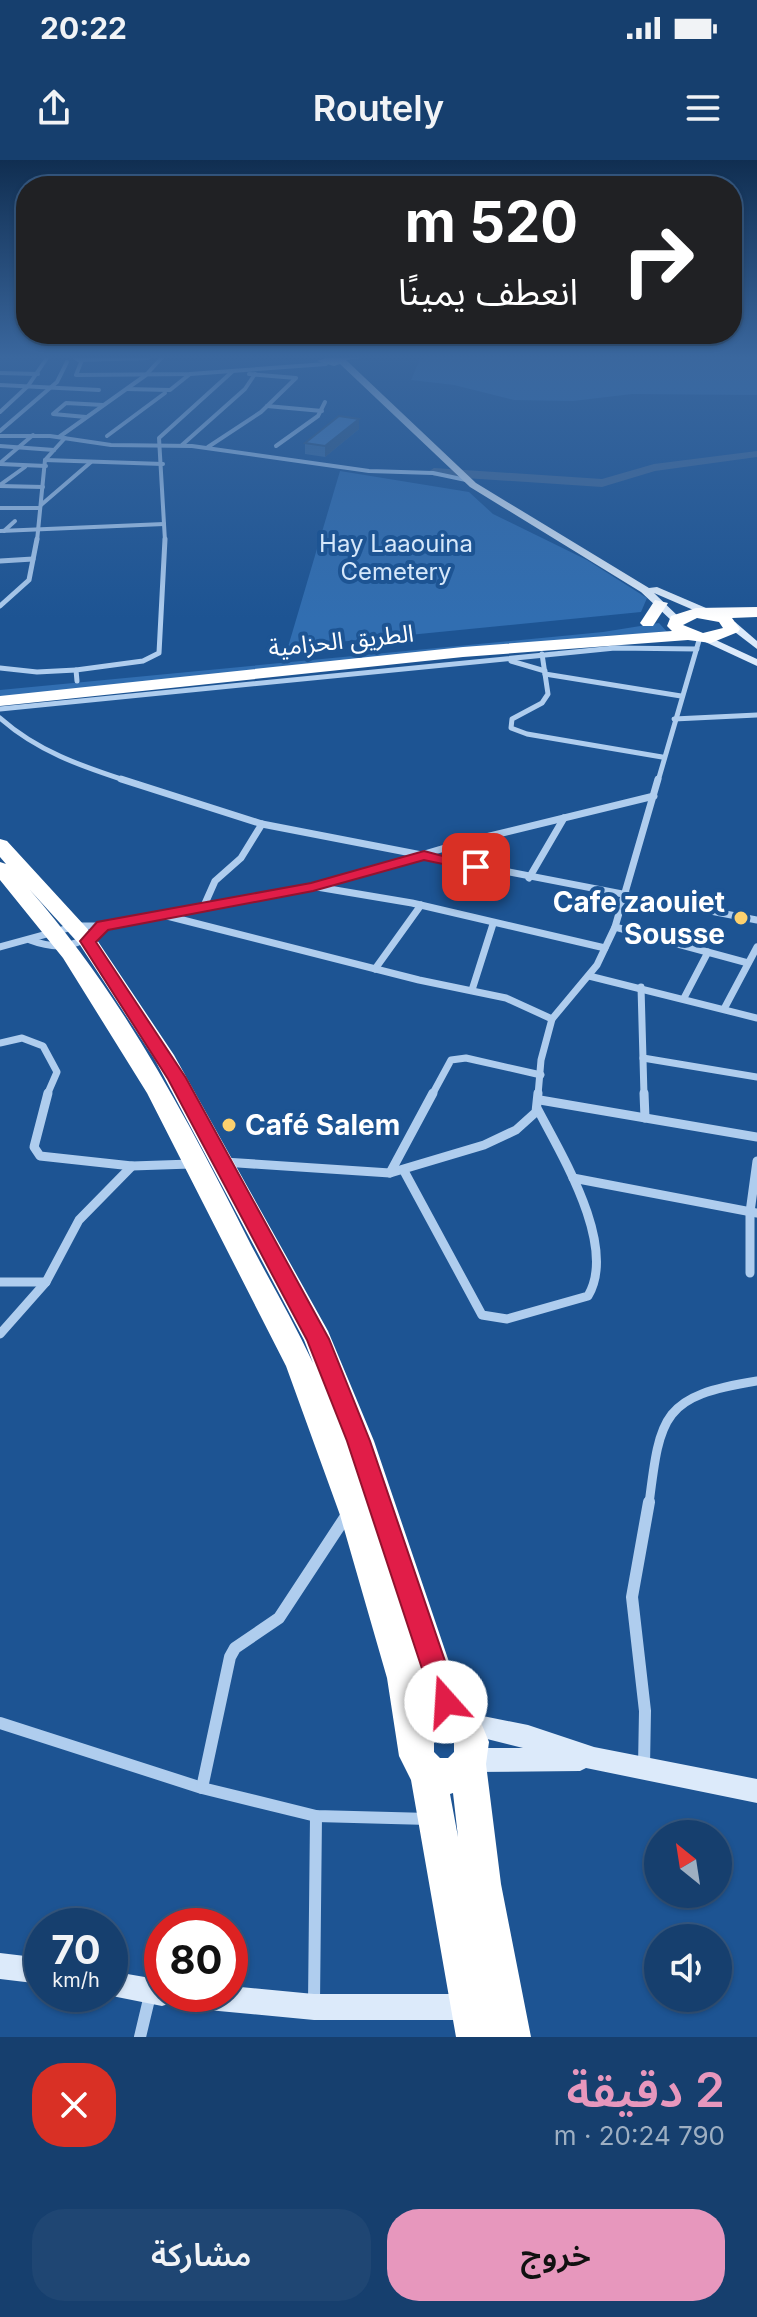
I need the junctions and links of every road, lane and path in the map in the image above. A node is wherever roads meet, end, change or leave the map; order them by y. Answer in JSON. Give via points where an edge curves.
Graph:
{"nodes":[{"id":1,"x":24,"y":443,"type":"edge"},
{"id":2,"x":59,"y":443,"type":"edge"},
{"id":3,"x":89,"y":443,"type":"edge"},
{"id":4,"x":185,"y":443,"type":"edge"},
{"id":5,"x":216,"y":443,"type":"edge"},
{"id":6,"x":281,"y":443,"type":"edge"},
{"id":7,"x":425,"y":443,"type":"edge"},
{"id":8,"x":160,"y":444,"type":"junction"},
{"id":9,"x":182,"y":445,"type":"junction"},
{"id":10,"x":0,"y":446,"type":"edge"},
{"id":11,"x":276,"y":446,"type":"dead end"},
{"id":12,"x":18,"y":448,"type":"junction"},
{"id":13,"x":208,"y":448,"type":"junction"},
{"id":14,"x":54,"y":450,"type":"junction"},
{"id":15,"x":92,"y":462,"type":"junction"},
{"id":16,"x":46,"y":463,"type":"junction"},
{"id":17,"x":0,"y":464,"type":"edge"},
{"id":18,"x":163,"y":464,"type":"junction"},
{"id":19,"x":25,"y":467,"type":"junction"},
{"id":20,"x":465,"y":479,"type":"junction"},
{"id":21,"x":0,"y":486,"type":"edge"},
{"id":22,"x":43,"y":487,"type":"junction"},
{"id":23,"x":39,"y":507,"type":"junction"},
{"id":24,"x":2,"y":510,"type":"edge"},
{"id":25,"x":15,"y":521,"type":"dead end"},
{"id":26,"x":164,"y":524,"type":"junction"},
{"id":27,"x":39,"y":529,"type":"junction"},
{"id":28,"x":2,"y":532,"type":"edge"},
{"id":29,"x":563,"y":541,"type":"junction"},
{"id":30,"x":33,"y":559,"type":"junction"},
{"id":31,"x":0,"y":561,"type":"edge"},
{"id":32,"x":660,"y":603,"type":"junction"},
{"id":33,"x":0,"y":606,"type":"edge"},
{"id":34,"x":757,"y":612,"type":"edge"},
{"id":35,"x":710,"y":613,"type":"junction"},
{"id":36,"x":676,"y":619,"type":"junction"},
{"id":37,"x":648,"y":623,"type":"junction"},
{"id":38,"x":757,"y":628,"type":"edge"},
{"id":39,"x":733,"y":629,"type":"junction"},
{"id":40,"x":698,"y":640,"type":"junction"},
{"id":41,"x":757,"y":646,"type":"edge"},
{"id":42,"x":542,"y":654,"type":"junction"},
{"id":43,"x":503,"y":659,"type":"junction"},
{"id":44,"x":757,"y":663,"type":"edge"},
{"id":45,"x":0,"y":668,"type":"edge"},
{"id":46,"x":545,"y":673,"type":"junction"},
{"id":47,"x":76,"y":676,"type":"junction"},
{"id":48,"x":0,"y":688,"type":"edge"},
{"id":49,"x":681,"y":696,"type":"junction"},
{"id":50,"x":0,"y":701,"type":"edge"},
{"id":51,"x":0,"y":709,"type":"edge"},
{"id":52,"x":757,"y":715,"type":"edge"},
{"id":53,"x":0,"y":718,"type":"edge"},
{"id":54,"x":674,"y":719,"type":"junction"},
{"id":55,"x":662,"y":757,"type":"junction"},
{"id":56,"x":654,"y":796,"type":"junction"},
{"id":57,"x":564,"y":818,"type":"junction"},
{"id":58,"x":262,"y":824,"type":"junction"},
{"id":59,"x":0,"y":845,"type":"edge"},
{"id":60,"x":424,"y":856,"type":"junction"},
{"id":61,"x":0,"y":868,"type":"edge"},
{"id":62,"x":529,"y":878,"type":"junction"},
{"id":63,"x":313,"y":887,"type":"junction"},
{"id":64,"x":623,"y":897,"type":"junction"},
{"id":65,"x":421,"y":905,"type":"junction"},
{"id":66,"x":203,"y":908,"type":"junction"},
{"id":67,"x":162,"y":915,"type":"junction"},
{"id":68,"x":757,"y":920,"type":"edge"},
{"id":69,"x":493,"y":924,"type":"junction"},
{"id":70,"x":615,"y":927,"type":"junction"},
{"id":71,"x":78,"y":935,"type":"junction"},
{"id":72,"x":29,"y":939,"type":"junction"},
{"id":73,"x":0,"y":947,"type":"edge"},
{"id":74,"x":757,"y":947,"type":"edge"},
{"id":75,"x":605,"y":948,"type":"junction"},
{"id":76,"x":708,"y":952,"type":"junction"},
{"id":77,"x":748,"y":963,"type":"junction"},
{"id":78,"x":375,"y":969,"type":"junction"},
{"id":79,"x":589,"y":976,"type":"junction"},
{"id":80,"x":641,"y":987,"type":"junction"},
{"id":81,"x":472,"y":990,"type":"junction"},
{"id":82,"x":684,"y":998,"type":"junction"},
{"id":83,"x":724,"y":1009,"type":"junction"},
{"id":84,"x":757,"y":1018,"type":"edge"},
{"id":85,"x":552,"y":1019,"type":"junction"},
{"id":86,"x":2,"y":1041,"type":"edge"},
{"id":87,"x":643,"y":1058,"type":"junction"},
{"id":88,"x":541,"y":1075,"type":"junction"},
{"id":89,"x":757,"y":1077,"type":"edge"},
{"id":90,"x":538,"y":1104,"type":"junction"},
{"id":91,"x":645,"y":1118,"type":"junction"},
{"id":92,"x":757,"y":1137,"type":"edge"},
{"id":93,"x":757,"y":1161,"type":"edge"},
{"id":94,"x":211,"y":1162,"type":"junction"},
{"id":95,"x":132,"y":1166,"type":"junction"},
{"id":96,"x":404,"y":1171,"type":"junction"},
{"id":97,"x":390,"y":1173,"type":"junction"},
{"id":98,"x":573,"y":1178,"type":"junction"},
{"id":99,"x":753,"y":1213,"type":"edge"},
{"id":100,"x":750,"y":1273,"type":"dead end"},
{"id":101,"x":0,"y":1282,"type":"edge"},
{"id":102,"x":46,"y":1282,"type":"junction"},
{"id":103,"x":0,"y":1334,"type":"edge"},
{"id":104,"x":757,"y":1381,"type":"edge"},
{"id":105,"x":353,"y":1505,"type":"junction"},
{"id":106,"x":453,"y":1721,"type":"junction"},
{"id":107,"x":0,"y":1723,"type":"edge"},
{"id":108,"x":422,"y":1755,"type":"junction"},
{"id":109,"x":594,"y":1759,"type":"junction"},
{"id":110,"x":469,"y":1762,"type":"junction"},
{"id":111,"x":644,"y":1767,"type":"junction"},
{"id":112,"x":202,"y":1788,"type":"junction"},
{"id":113,"x":757,"y":1791,"type":"edge"},
{"id":114,"x":316,"y":1816,"type":"junction"},
{"id":115,"x":438,"y":1818,"type":"junction"},
{"id":116,"x":0,"y":1966,"type":"edge"},
{"id":117,"x":24,"y":1969,"type":"edge"},
{"id":118,"x":248,"y":2001,"type":"edge"},
{"id":119,"x":314,"y":2007,"type":"junction"},
{"id":120,"x":153,"y":2012,"type":"edge"},
{"id":121,"x":483,"y":2015,"type":"edge"},
{"id":122,"x":140,"y":2037,"type":"edge"},
{"id":123,"x":511,"y":2037,"type":"edge"}],
"edges":[{"from":1,"to":12,"type":"street"},
{"from":2,"to":14,"type":"street"},
{"from":3,"to":8,"type":"street"},
{"from":4,"to":9,"type":"street"},
{"from":5,"to":13,"type":"street"},
{"from":6,"to":11,"type":"street"},
{"from":7,"to":20,"type":"main road"},
{"from":8,"to":9,"type":"street"},
{"from":8,"to":18,"type":"street"},
{"from":9,"to":13,"type":"street"},
{"from":10,"to":12,"type":"street"},
{"from":12,"to":14,"type":"street"},
{"from":12,"to":17,"type":"street"},
{"from":13,"to":20,"type":"street"},
{"from":14,"to":16,"type":"street"},
{"from":15,"to":16,"type":"street"},
{"from":15,"to":18,"type":"street"},
{"from":15,"to":23,"type":"street"},
{"from":16,"to":19,"type":"street"},
{"from":16,"to":22,"type":"street"},
{"from":17,"to":19,"type":"street"},
{"from":18,"to":26,"type":"street"},
{"from":19,"to":21,"type":"street"},
{"from":20,"to":29,"type":"main road"},
{"from":21,"to":22,"type":"street"},
{"from":22,"to":23,"type":"street"},
{"from":23,"to":24,"type":"street"},
{"from":23,"to":27,"type":"street"},
{"from":25,"to":28,"type":"street"},
{"from":26,"to":27,"type":"street"},
{"from":26,"to":47,"type":"street","via":[[158,655]]},
{"from":27,"to":28,"type":"street"},
{"from":27,"to":30,"type":"street"},
{"from":29,"to":32,"type":"main road"},
{"from":29,"to":35,"type":"main road","via":[[661,594]]},
{"from":30,"to":31,"type":"street"},
{"from":30,"to":33,"type":"street","via":[[29,580]]},
{"from":32,"to":36,"type":"main road"},
{"from":32,"to":37,"type":"highway"},
{"from":34,"to":35,"type":"highway","name":"الطريق الحزامية"},
{"from":35,"to":36,"type":"highway","name":"الطريق الحزامية"},
{"from":35,"to":39,"type":"highway"},
{"from":36,"to":37,"type":"highway","name":"الطريق الحزامية"},
{"from":36,"to":40,"type":"highway","via":[[678,629]]},
{"from":37,"to":47,"type":"highway","name":"الطريق الحزامية"},
{"from":38,"to":39,"type":"highway","name":"الطريق الحزامية"},
{"from":39,"to":40,"type":"highway","name":"الطريق الحزامية"},
{"from":39,"to":41,"type":"main road"},
{"from":40,"to":42,"type":"street"},
{"from":40,"to":44,"type":"main road"},
{"from":40,"to":49,"type":"street"},
{"from":40,"to":50,"type":"highway","name":"الطريق الحزامية","via":[[506,648]]},
{"from":42,"to":43,"type":"street"},
{"from":42,"to":46,"type":"street"},
{"from":43,"to":46,"type":"street"},
{"from":43,"to":51,"type":"street"},
{"from":45,"to":47,"type":"street"},
{"from":46,"to":49,"type":"street"},
{"from":46,"to":55,"type":"street","via":[[545,699],[512,719],[511,728]]},
{"from":47,"to":48,"type":"highway","name":"الطريق الحزامية"},
{"from":49,"to":54,"type":"street"},
{"from":52,"to":54,"type":"street"},
{"from":53,"to":58,"type":"street","via":[[21,737],[73,764]]},
{"from":54,"to":55,"type":"street"},
{"from":55,"to":56,"type":"street"},
{"from":56,"to":57,"type":"street"},
{"from":56,"to":64,"type":"street"},
{"from":57,"to":60,"type":"street"},
{"from":57,"to":62,"type":"street"},
{"from":58,"to":60,"type":"street"},
{"from":58,"to":66,"type":"street","via":[[241,858],[215,881]]},
{"from":59,"to":71,"type":"highway"},
{"from":60,"to":62,"type":"street"},
{"from":60,"to":63,"type":"street"},
{"from":61,"to":71,"type":"highway"},
{"from":62,"to":64,"type":"street"},
{"from":63,"to":65,"type":"street"},
{"from":63,"to":66,"type":"street"},
{"from":64,"to":68,"type":"street"},
{"from":64,"to":70,"type":"street"},
{"from":65,"to":69,"type":"street"},
{"from":65,"to":78,"type":"street"},
{"from":66,"to":67,"type":"street"},
{"from":67,"to":71,"type":"street"},
{"from":67,"to":78,"type":"street"},
{"from":69,"to":75,"type":"street"},
{"from":69,"to":81,"type":"street"},
{"from":70,"to":75,"type":"street"},
{"from":70,"to":76,"type":"street"},
{"from":71,"to":72,"type":"street"},
{"from":71,"to":72,"type":"street"},
{"from":71,"to":94,"type":"highway","via":[[123,1028]]},
{"from":72,"to":73,"type":"street"},
{"from":74,"to":77,"type":"street"},
{"from":75,"to":79,"type":"street"},
{"from":76,"to":77,"type":"street"},
{"from":76,"to":82,"type":"street"},
{"from":77,"to":83,"type":"street"},
{"from":78,"to":81,"type":"street"},
{"from":79,"to":80,"type":"street"},
{"from":79,"to":85,"type":"street"},
{"from":80,"to":82,"type":"street"},
{"from":80,"to":87,"type":"street"},
{"from":81,"to":85,"type":"street","via":[[506,998]]},
{"from":82,"to":83,"type":"street"},
{"from":83,"to":84,"type":"street"},
{"from":85,"to":88,"type":"street"},
{"from":86,"to":95,"type":"street","via":[[44,1043],[57,1072],[39,1118],[37,1153]]},
{"from":87,"to":89,"type":"street"},
{"from":87,"to":91,"type":"street"},
{"from":88,"to":90,"type":"street"},
{"from":88,"to":97,"type":"street","via":[[466,1058],[451,1060]]},
{"from":90,"to":91,"type":"street"},
{"from":90,"to":96,"type":"street","via":[[516,1130],[500,1139]]},
{"from":90,"to":98,"type":"street"},
{"from":91,"to":92,"type":"street"},
{"from":93,"to":99,"type":"street"},
{"from":94,"to":95,"type":"street"},
{"from":94,"to":97,"type":"street"},
{"from":94,"to":105,"type":"highway","via":[[326,1429]]},
{"from":94,"to":106,"type":"highway","via":[[318,1339],[359,1441]]},
{"from":95,"to":102,"type":"street","via":[[79,1220]]},
{"from":96,"to":97,"type":"street"},
{"from":96,"to":98,"type":"street","via":[[476,1310],[496,1320],[595,1290],[599,1275],[592,1230]]},
{"from":98,"to":99,"type":"street"},
{"from":99,"to":100,"type":"street"},
{"from":101,"to":102,"type":"street"},
{"from":102,"to":103,"type":"street"},
{"from":104,"to":111,"type":"street","via":[[692,1396],[676,1407],[657,1439],[632,1597],[645,1711]]},
{"from":105,"to":108,"type":"highway"},
{"from":105,"to":112,"type":"street","via":[[279,1618],[230,1657]]},
{"from":106,"to":108,"type":"highway","via":[[426,1725]]},
{"from":106,"to":109,"type":"main road","via":[[528,1737]]},
{"from":106,"to":110,"type":"highway","via":[[471,1738]]},
{"from":107,"to":112,"type":"street"},
{"from":108,"to":110,"type":"highway","via":[[444,1776],[462,1771]]},
{"from":108,"to":115,"type":"highway"},
{"from":109,"to":110,"type":"main road"},
{"from":109,"to":111,"type":"main road"},
{"from":110,"to":121,"type":"highway","via":[[482,1884]]},
{"from":111,"to":113,"type":"main road"},
{"from":112,"to":114,"type":"street"},
{"from":114,"to":115,"type":"street"},
{"from":114,"to":119,"type":"street"},
{"from":115,"to":121,"type":"highway"},
{"from":116,"to":117,"type":"main road"},
{"from":118,"to":119,"type":"main road"},
{"from":119,"to":121,"type":"main road"},
{"from":120,"to":122,"type":"street"},
{"from":121,"to":123,"type":"highway"}]}
